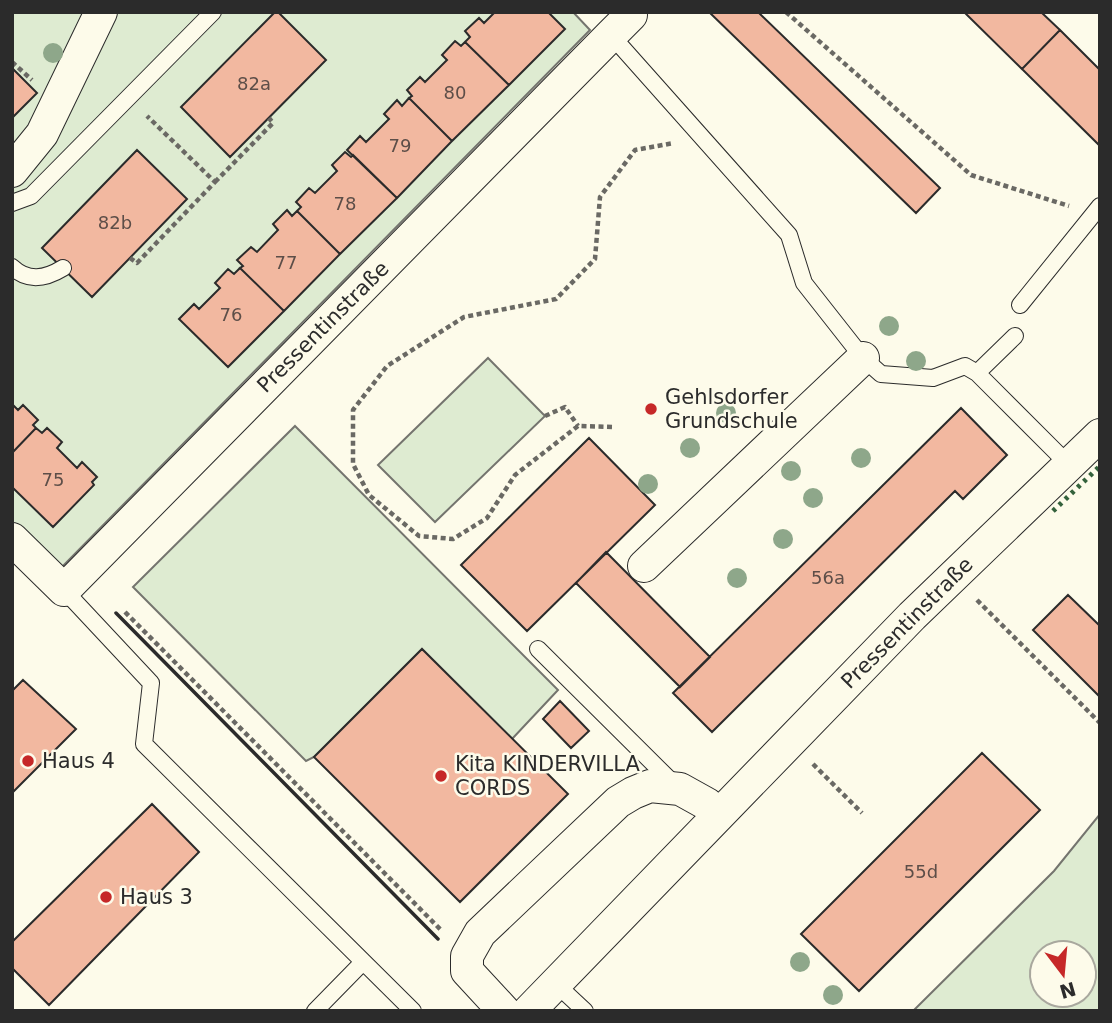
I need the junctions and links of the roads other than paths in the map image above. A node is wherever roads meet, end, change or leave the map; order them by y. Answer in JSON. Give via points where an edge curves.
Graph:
{"nodes":[{"id":1,"x":101,"y":12,"type":"edge"},
{"id":2,"x":213,"y":12,"type":"edge"},
{"id":3,"x":620,"y":24,"type":"edge"},
{"id":4,"x":12,"y":171,"type":"edge"},
{"id":5,"x":12,"y":202,"type":"edge"},
{"id":6,"x":1097,"y":208,"type":"edge"},
{"id":7,"x":12,"y":267,"type":"edge"},
{"id":8,"x":63,"y":268,"type":"dead end"},
{"id":9,"x":1020,"y":305,"type":"dead end"},
{"id":10,"x":1015,"y":337,"type":"dead end"},
{"id":11,"x":863,"y":358,"type":"junction"},
{"id":12,"x":977,"y":373,"type":"junction"},
{"id":13,"x":1100,"y":435,"type":"edge"},
{"id":14,"x":1069,"y":465,"type":"junction"},
{"id":15,"x":12,"y":539,"type":"edge"},
{"id":16,"x":644,"y":566,"type":"dead end"},
{"id":17,"x":64,"y":590,"type":"junction"},
{"id":18,"x":538,"y":649,"type":"dead end"},
{"id":19,"x":680,"y":789,"type":"junction"},
{"id":20,"x":718,"y":814,"type":"junction"},
{"id":21,"x":363,"y":962,"type":"junction"},
{"id":22,"x":555,"y":982,"type":"junction"},
{"id":23,"x":315,"y":1011,"type":"edge"},
{"id":24,"x":413,"y":1011,"type":"edge"},
{"id":25,"x":504,"y":1011,"type":"edge"},
{"id":26,"x":529,"y":1011,"type":"edge"},
{"id":27,"x":586,"y":1011,"type":"edge"}],
"edges":[{"from":1,"to":4,"type":"street","via":[[42,134]]},
{"from":2,"to":5,"type":"lane","via":[[31,196]]},
{"from":3,"to":11,"type":"lane","via":[[702,138],[789,235],[804,283]]},
{"from":3,"to":17,"type":"street","name":"Pressentinstraße"},
{"from":6,"to":9,"type":"lane"},
{"from":7,"to":8,"type":"lane","via":[[34,279],[50,277]]},
{"from":10,"to":12,"type":"lane"},
{"from":11,"to":12,"type":"lane","via":[[881,374],[933,378],[965,366]]},
{"from":11,"to":16,"type":"street"},
{"from":12,"to":14,"type":"lane"},
{"from":13,"to":14,"type":"street","name":"Pressentinstraße"},
{"from":14,"to":20,"type":"street","name":"Pressentinstraße"},
{"from":15,"to":17,"type":"street"},
{"from":17,"to":21,"type":"lane","via":[[151,683],[144,744]]},
{"from":18,"to":19,"type":"lane"},
{"from":19,"to":20,"type":"street"},
{"from":19,"to":25,"type":"street","via":[[650,786],[618,802],[480,933],[467,956],[467,971]]},
{"from":20,"to":22,"type":"street","name":"Pressentinstraße"},
{"from":21,"to":23,"type":"lane"},
{"from":21,"to":24,"type":"lane"},
{"from":22,"to":26,"type":"street","name":"Pressentinstraße"},
{"from":22,"to":27,"type":"lane"}]}
